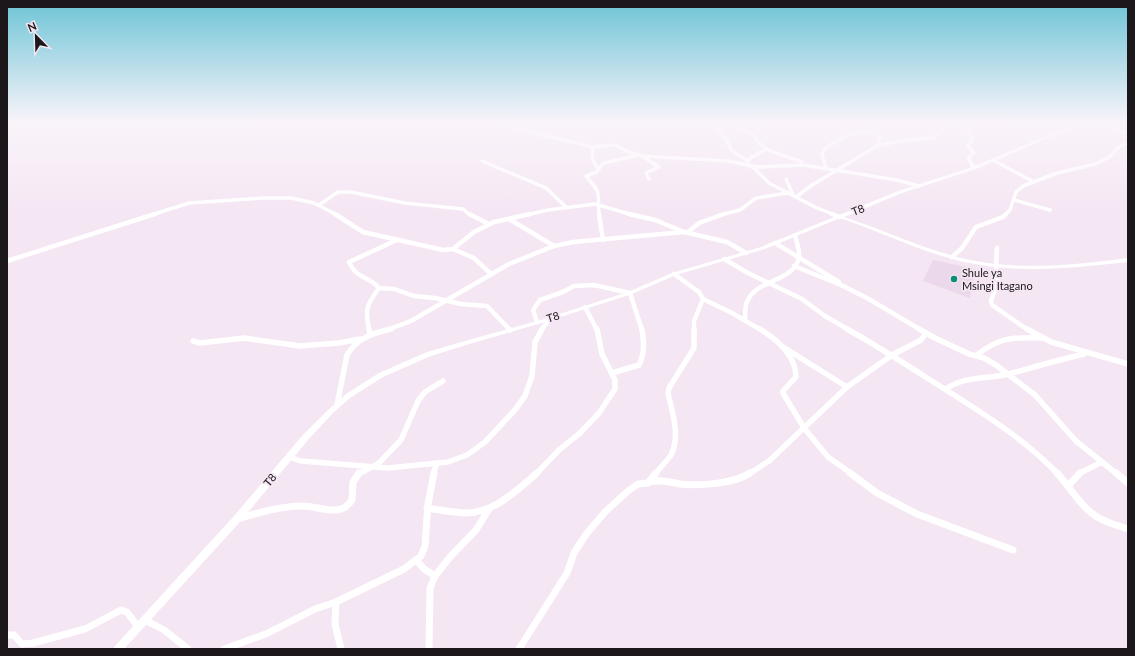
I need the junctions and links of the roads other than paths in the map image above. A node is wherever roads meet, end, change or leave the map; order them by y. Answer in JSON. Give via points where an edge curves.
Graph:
{"nodes":[{"id":1,"x":592,"y":154,"type":"edge"},
{"id":2,"x":636,"y":154,"type":"edge"},
{"id":3,"x":736,"y":154,"type":"edge"},
{"id":4,"x":761,"y":154,"type":"edge"},
{"id":5,"x":774,"y":154,"type":"edge"},
{"id":6,"x":822,"y":154,"type":"edge"},
{"id":7,"x":864,"y":154,"type":"edge"},
{"id":8,"x":972,"y":154,"type":"edge"},
{"id":9,"x":1008,"y":154,"type":"edge"},
{"id":10,"x":1112,"y":154,"type":"edge"},
{"id":11,"x":640,"y":155,"type":"junction"},
{"id":12,"x":993,"y":160,"type":"junction"},
{"id":13,"x":482,"y":161,"type":"dead end"},
{"id":14,"x":750,"y":164,"type":"junction"},
{"id":15,"x":814,"y":166,"type":"junction"},
{"id":16,"x":826,"y":168,"type":"junction"},
{"id":17,"x":974,"y":168,"type":"junction"},
{"id":18,"x":599,"y":170,"type":"junction"},
{"id":19,"x":837,"y":170,"type":"junction"},
{"id":20,"x":649,"y":179,"type":"dead end"},
{"id":21,"x":786,"y":179,"type":"dead end"},
{"id":22,"x":1034,"y":182,"type":"junction"},
{"id":23,"x":919,"y":186,"type":"junction"},
{"id":24,"x":788,"y":193,"type":"junction"},
{"id":25,"x":794,"y":196,"type":"junction"},
{"id":26,"x":1014,"y":200,"type":"junction"},
{"id":27,"x":598,"y":204,"type":"junction"},
{"id":28,"x":319,"y":205,"type":"junction"},
{"id":29,"x":566,"y":207,"type":"junction"},
{"id":30,"x":1050,"y":210,"type":"dead end"},
{"id":31,"x":840,"y":217,"type":"junction"},
{"id":32,"x":506,"y":220,"type":"junction"},
{"id":33,"x":489,"y":224,"type":"junction"},
{"id":34,"x":686,"y":232,"type":"junction"},
{"id":35,"x":796,"y":235,"type":"junction"},
{"id":36,"x":397,"y":240,"type":"junction"},
{"id":37,"x":603,"y":240,"type":"junction"},
{"id":38,"x":775,"y":243,"type":"junction"},
{"id":39,"x":554,"y":246,"type":"junction"},
{"id":40,"x":998,"y":248,"type":"dead end"},
{"id":41,"x":453,"y":249,"type":"junction"},
{"id":42,"x":746,"y":253,"type":"junction"},
{"id":43,"x":799,"y":257,"type":"junction"},
{"id":44,"x":952,"y":257,"type":"junction"},
{"id":45,"x":724,"y":259,"type":"junction"},
{"id":46,"x":1128,"y":260,"type":"edge"},
{"id":47,"x":7,"y":261,"type":"edge"},
{"id":48,"x":794,"y":266,"type":"junction"},
{"id":49,"x":996,"y":266,"type":"junction"},
{"id":50,"x":492,"y":274,"type":"junction"},
{"id":51,"x":674,"y":274,"type":"junction"},
{"id":52,"x":766,"y":282,"type":"junction"},
{"id":53,"x":841,"y":285,"type":"junction"},
{"id":54,"x":379,"y":288,"type":"junction"},
{"id":55,"x":630,"y":293,"type":"junction"},
{"id":56,"x":703,"y":299,"type":"junction"},
{"id":57,"x":447,"y":301,"type":"junction"},
{"id":58,"x":584,"y":307,"type":"junction"},
{"id":59,"x":550,"y":319,"type":"junction"},
{"id":60,"x":745,"y":321,"type":"junction"},
{"id":61,"x":537,"y":322,"type":"junction"},
{"id":62,"x":510,"y":330,"type":"junction"},
{"id":63,"x":926,"y":333,"type":"junction"},
{"id":64,"x":370,"y":334,"type":"junction"},
{"id":65,"x":1042,"y":338,"type":"junction"},
{"id":66,"x":361,"y":339,"type":"junction"},
{"id":67,"x":193,"y":341,"type":"dead end"},
{"id":68,"x":783,"y":347,"type":"junction"},
{"id":69,"x":1091,"y":354,"type":"junction"},
{"id":70,"x":892,"y":355,"type":"junction"},
{"id":71,"x":977,"y":355,"type":"junction"},
{"id":72,"x":1128,"y":364,"type":"edge"},
{"id":73,"x":612,"y":373,"type":"junction"},
{"id":74,"x":1008,"y":374,"type":"junction"},
{"id":75,"x":443,"y":381,"type":"dead end"},
{"id":76,"x":847,"y":387,"type":"junction"},
{"id":77,"x":946,"y":389,"type":"junction"},
{"id":78,"x":337,"y":405,"type":"junction"},
{"id":79,"x":804,"y":428,"type":"junction"},
{"id":80,"x":289,"y":457,"type":"junction"},
{"id":81,"x":1102,"y":462,"type":"junction"},
{"id":82,"x":437,"y":463,"type":"junction"},
{"id":83,"x":375,"y":467,"type":"junction"},
{"id":84,"x":648,"y":482,"type":"junction"},
{"id":85,"x":1128,"y":483,"type":"edge"},
{"id":86,"x":1068,"y":486,"type":"junction"},
{"id":87,"x":427,"y":508,"type":"junction"},
{"id":88,"x":488,"y":509,"type":"junction"},
{"id":89,"x":237,"y":519,"type":"junction"},
{"id":90,"x":1128,"y":529,"type":"edge"},
{"id":91,"x":1012,"y":550,"type":"dead end"},
{"id":92,"x":417,"y":561,"type":"junction"},
{"id":93,"x":435,"y":576,"type":"junction"},
{"id":94,"x":336,"y":602,"type":"junction"},
{"id":95,"x":145,"y":620,"type":"junction"},
{"id":96,"x":138,"y":627,"type":"junction"},
{"id":97,"x":7,"y":635,"type":"edge"},
{"id":98,"x":118,"y":649,"type":"edge"},
{"id":99,"x":188,"y":649,"type":"edge"},
{"id":100,"x":224,"y":649,"type":"edge"},
{"id":101,"x":341,"y":649,"type":"edge"},
{"id":102,"x":429,"y":649,"type":"edge"},
{"id":103,"x":519,"y":649,"type":"edge"}],
"edges":[{"from":1,"to":18,"type":"street","via":[[593,162]]},
{"from":2,"to":11,"type":"street"},
{"from":3,"to":14,"type":"street"},
{"from":4,"to":14,"type":"street"},
{"from":5,"to":15,"type":"street"},
{"from":6,"to":16,"type":"street"},
{"from":7,"to":19,"type":"street"},
{"from":8,"to":17,"type":"street","via":[[968,158]]},
{"from":9,"to":12,"type":"street","name":"T8"},
{"from":10,"to":22,"type":"street","via":[[1095,164],[1056,173]]},
{"from":11,"to":14,"type":"street"},
{"from":11,"to":18,"type":"street","via":[[603,163]]},
{"from":11,"to":20,"type":"street","via":[[659,167],[646,173]]},
{"from":12,"to":17,"type":"street","name":"T8"},
{"from":12,"to":22,"type":"street"},
{"from":13,"to":29,"type":"street","via":[[546,188]]},
{"from":14,"to":15,"type":"street"},
{"from":14,"to":24,"type":"street","via":[[770,183]]},
{"from":15,"to":16,"type":"street"},
{"from":16,"to":19,"type":"street"},
{"from":17,"to":23,"type":"street","name":"T8"},
{"from":18,"to":27,"type":"street","via":[[586,176],[598,188]]},
{"from":19,"to":23,"type":"street"},
{"from":19,"to":25,"type":"street"},
{"from":21,"to":25,"type":"street"},
{"from":22,"to":26,"type":"street","via":[[1019,189]]},
{"from":23,"to":31,"type":"street","name":"T8"},
{"from":24,"to":25,"type":"street"},
{"from":24,"to":34,"type":"street","via":[[756,198],[740,210],[720,214]]},
{"from":25,"to":31,"type":"street"},
{"from":26,"to":30,"type":"street"},
{"from":26,"to":44,"type":"street","via":[[1006,214],[976,226],[966,244]]},
{"from":27,"to":29,"type":"street"},
{"from":27,"to":34,"type":"street","via":[[655,220]]},
{"from":27,"to":37,"type":"street"},
{"from":28,"to":33,"type":"street","via":[[338,192],[351,192],[405,203],[463,209],[471,216]]},
{"from":28,"to":36,"type":"street","via":[[363,232]]},
{"from":28,"to":47,"type":"street","via":[[284,198],[194,202]]},
{"from":29,"to":32,"type":"street"},
{"from":31,"to":35,"type":"street","name":"T8"},
{"from":31,"to":44,"type":"street"},
{"from":32,"to":33,"type":"street"},
{"from":32,"to":39,"type":"street","via":[[514,221]]},
{"from":33,"to":41,"type":"street"},
{"from":34,"to":37,"type":"street"},
{"from":34,"to":42,"type":"street","via":[[727,242]]},
{"from":35,"to":38,"type":"street","name":"T8"},
{"from":35,"to":43,"type":"street"},
{"from":36,"to":41,"type":"street","via":[[437,249]]},
{"from":36,"to":54,"type":"street","via":[[349,262],[360,277]]},
{"from":37,"to":39,"type":"street"},
{"from":38,"to":42,"type":"street","name":"T8"},
{"from":38,"to":43,"type":"street"},
{"from":39,"to":50,"type":"street","via":[[517,260]]},
{"from":40,"to":49,"type":"street"},
{"from":41,"to":50,"type":"street","via":[[480,261]]},
{"from":42,"to":45,"type":"street","name":"T8"},
{"from":43,"to":48,"type":"street"},
{"from":43,"to":53,"type":"street","via":[[836,279]]},
{"from":44,"to":49,"type":"street"},
{"from":45,"to":51,"type":"street","name":"T8"},
{"from":45,"to":52,"type":"street"},
{"from":46,"to":49,"type":"street","via":[[1054,268]]},
{"from":48,"to":52,"type":"street","via":[[786,275]]},
{"from":48,"to":53,"type":"street"},
{"from":49,"to":65,"type":"street","via":[[998,281],[991,304]]},
{"from":50,"to":57,"type":"street"},
{"from":51,"to":55,"type":"street","name":"T8"},
{"from":51,"to":56,"type":"street","via":[[699,292]]},
{"from":52,"to":60,"type":"street","via":[[760,285],[748,300],[744,311]]},
{"from":52,"to":70,"type":"street","via":[[802,299],[825,316]]},
{"from":53,"to":63,"type":"street"},
{"from":54,"to":57,"type":"street"},
{"from":54,"to":64,"type":"street","via":[[366,311]]},
{"from":55,"to":58,"type":"street","name":"T8"},
{"from":55,"to":61,"type":"street","via":[[589,285],[574,286],[538,302],[533,310]]},
{"from":55,"to":73,"type":"street","via":[[640,318],[644,344],[643,358],[639,366]]},
{"from":56,"to":60,"type":"street"},
{"from":56,"to":84,"type":"street","via":[[694,321],[694,348],[669,388],[676,431],[673,448],[666,461]]},
{"from":57,"to":62,"type":"street","via":[[487,306]]},
{"from":57,"to":64,"type":"street","via":[[404,324]]},
{"from":58,"to":59,"type":"street","name":"T8"},
{"from":58,"to":73,"type":"street","via":[[596,328],[602,354]]},
{"from":59,"to":61,"type":"street","name":"T8"},
{"from":59,"to":82,"type":"street","via":[[542,327],[536,342],[532,376],[520,406],[477,450],[457,460]]},
{"from":60,"to":68,"type":"street"},
{"from":61,"to":62,"type":"street","name":"T8"},
{"from":62,"to":78,"type":"street","name":"T8","via":[[409,362],[367,383]]},
{"from":63,"to":70,"type":"street","via":[[915,344]]},
{"from":63,"to":71,"type":"street","via":[[966,353]]},
{"from":64,"to":66,"type":"street"},
{"from":65,"to":69,"type":"street"},
{"from":65,"to":71,"type":"street","via":[[1007,338],[988,346]]},
{"from":66,"to":67,"type":"street","via":[[300,346],[244,338],[200,343]]},
{"from":66,"to":78,"type":"street","via":[[347,355]]},
{"from":68,"to":76,"type":"street"},
{"from":68,"to":79,"type":"street","via":[[796,377],[783,393]]},
{"from":69,"to":72,"type":"street"},
{"from":69,"to":74,"type":"street","via":[[1068,357]]},
{"from":70,"to":76,"type":"street"},
{"from":70,"to":77,"type":"street"},
{"from":71,"to":74,"type":"street"},
{"from":73,"to":88,"type":"street","via":[[615,389],[594,419],[536,474],[497,505]]},
{"from":74,"to":77,"type":"street","via":[[953,384]]},
{"from":74,"to":81,"type":"street","via":[[1035,396],[1076,441]]},
{"from":75,"to":83,"type":"street","via":[[426,391],[420,398],[402,438]]},
{"from":76,"to":79,"type":"street"},
{"from":77,"to":86,"type":"street","via":[[1010,431]]},
{"from":78,"to":80,"type":"street","name":"T8"},
{"from":79,"to":84,"type":"street","via":[[769,461],[743,478],[710,484],[682,484],[655,480]]},
{"from":79,"to":91,"type":"street","via":[[834,462],[892,502]]},
{"from":80,"to":83,"type":"street"},
{"from":80,"to":89,"type":"street","name":"T8"},
{"from":81,"to":85,"type":"street"},
{"from":81,"to":86,"type":"street","via":[[1077,475]]},
{"from":82,"to":83,"type":"street"},
{"from":82,"to":87,"type":"street"},
{"from":83,"to":89,"type":"street","via":[[356,476],[353,481],[354,498],[344,508],[332,511],[301,506]]},
{"from":84,"to":103,"type":"street","via":[[638,484],[628,491],[587,533],[574,552],[567,573]]},
{"from":86,"to":90,"type":"street","via":[[1094,515]]},
{"from":87,"to":88,"type":"street","via":[[466,513]]},
{"from":87,"to":92,"type":"street","via":[[424,552]]},
{"from":88,"to":93,"type":"street","via":[[478,528],[451,555]]},
{"from":89,"to":95,"type":"street","name":"T8"},
{"from":92,"to":93,"type":"street"},
{"from":92,"to":94,"type":"street","via":[[404,570]]},
{"from":93,"to":102,"type":"street","via":[[430,588]]},
{"from":94,"to":100,"type":"street","via":[[315,609],[266,634]]},
{"from":94,"to":101,"type":"street","via":[[335,624]]},
{"from":95,"to":96,"type":"street","name":"T8"},
{"from":95,"to":99,"type":"street","via":[[164,630]]},
{"from":96,"to":97,"type":"street","via":[[127,612],[120,610],[85,629],[33,643],[22,644],[14,636]]},
{"from":96,"to":98,"type":"street","name":"T8"}]}
